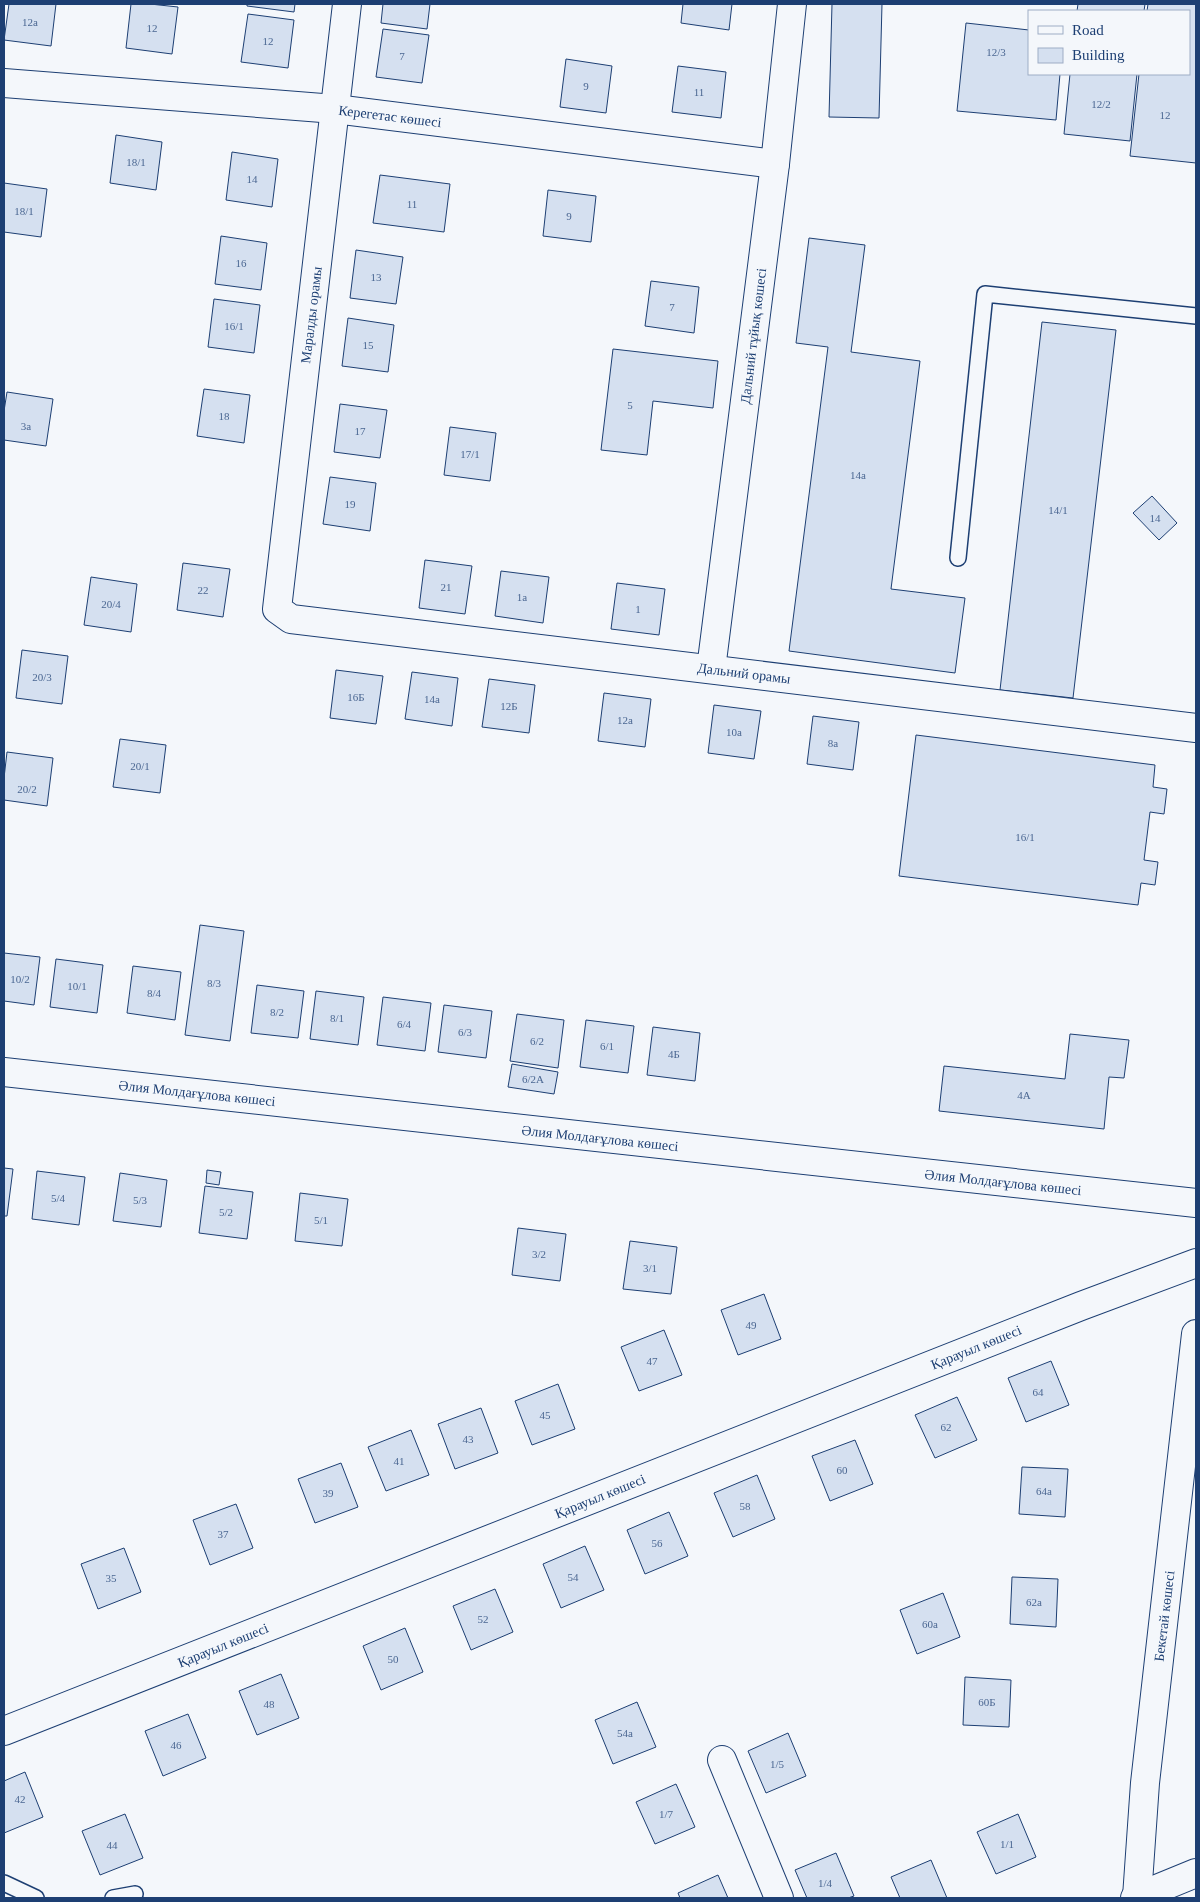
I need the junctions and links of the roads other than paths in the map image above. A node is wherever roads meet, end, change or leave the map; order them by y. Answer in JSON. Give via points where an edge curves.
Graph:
{"nodes":[{"id":1,"x":347,"y":4,"type":"edge"},
{"id":2,"x":792,"y":4,"type":"edge"},
{"id":3,"x":4,"y":83,"type":"edge"},
{"id":4,"x":334,"y":109,"type":"junction"},
{"id":5,"x":775,"y":164,"type":"junction"},
{"id":6,"x":1196,"y":316,"type":"edge"},
{"id":7,"x":958,"y":558,"type":"dead end"},
{"id":8,"x":291,"y":619,"type":"joint"},
{"id":9,"x":711,"y":669,"type":"junction"},
{"id":10,"x":1196,"y":728,"type":"edge"},
{"id":11,"x":4,"y":1072,"type":"edge"},
{"id":12,"x":1196,"y":1203,"type":"edge"},
{"id":13,"x":1196,"y":1263,"type":"edge"},
{"id":14,"x":1196,"y":1334,"type":"edge"},
{"id":15,"x":4,"y":1732,"type":"edge"},
{"id":16,"x":722,"y":1760,"type":"dead end"},
{"id":17,"x":1196,"y":1873,"type":"edge"},
{"id":18,"x":4,"y":1883,"type":"edge"},
{"id":19,"x":135,"y":1894,"type":"dead end"},
{"id":20,"x":36,"y":1898,"type":"edge"},
{"id":21,"x":113,"y":1898,"type":"edge"},
{"id":22,"x":779,"y":1898,"type":"edge"},
{"id":23,"x":1136,"y":1898,"type":"edge"}],
"edges":[{"from":1,"to":4,"type":"street","name":"Маралды орамы"},
{"from":2,"to":5,"type":"street","name":"Дальний тұйық көшесі"},
{"from":3,"to":4,"type":"street","name":"Керегетас көшесі"},
{"from":4,"to":5,"type":"street","name":"Керегетас көшесі"},
{"from":4,"to":8,"type":"street","name":"Маралды орамы","via":[[277,609]]},
{"from":5,"to":9,"type":"street","name":"Дальний тұйық көшесі"},
{"from":6,"to":7,"type":"lane","via":[[985,294]]},
{"from":8,"to":9,"type":"street","name":"Дальний орамы"},
{"from":9,"to":10,"type":"street","name":"Дальний орамы"},
{"from":11,"to":12,"type":"street","name":"Әлия Молдағұлова көшесі"},
{"from":13,"to":15,"type":"street","name":"Қарауыл көшесі","via":[[1062,1313]]},
{"from":14,"to":23,"type":"street","name":"Бекетай көшесі","via":[[1145,1783]]},
{"from":16,"to":22,"type":"street"},
{"from":17,"to":23,"type":"street"},
{"from":18,"to":20,"type":"lane"},
{"from":19,"to":21,"type":"lane"}]}
